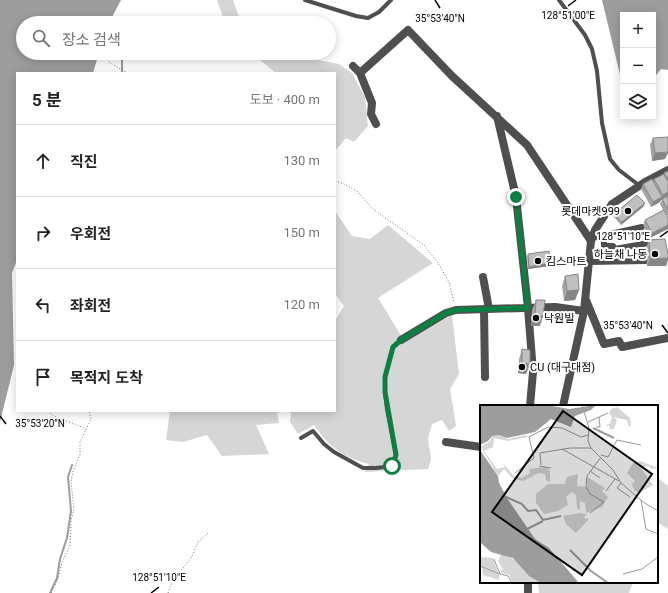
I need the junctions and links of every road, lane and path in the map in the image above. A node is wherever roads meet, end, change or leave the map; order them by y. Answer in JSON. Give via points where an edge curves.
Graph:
{"nodes":[{"id":1,"x":305,"y":0,"type":"edge"},
{"id":2,"x":391,"y":0,"type":"edge"},
{"id":3,"x":559,"y":0,"type":"edge"},
{"id":4,"x":109,"y":62,"type":"dead end"},
{"id":5,"x":353,"y":66,"type":"dead end"},
{"id":6,"x":125,"y":72,"type":"edge"},
{"id":7,"x":360,"y":73,"type":"junction"},
{"id":8,"x":497,"y":116,"type":"junction"},
{"id":9,"x":376,"y":124,"type":"dead end"},
{"id":10,"x":668,"y":170,"type":"edge"},
{"id":11,"x":336,"y":181,"type":"edge"},
{"id":12,"x":640,"y":186,"type":"junction"},
{"id":13,"x":642,"y":227,"type":"dead end"},
{"id":14,"x":604,"y":235,"type":"junction"},
{"id":15,"x":592,"y":239,"type":"junction"},
{"id":16,"x":660,"y":241,"type":"edge"},
{"id":17,"x":615,"y":249,"type":"junction"},
{"id":18,"x":613,"y":259,"type":"junction"},
{"id":19,"x":589,"y":261,"type":"junction"},
{"id":20,"x":483,"y":277,"type":"dead end"},
{"id":21,"x":585,"y":299,"type":"junction"},
{"id":22,"x":528,"y":308,"type":"junction"},
{"id":23,"x":487,"y":309,"type":"junction"},
{"id":24,"x":456,"y":310,"type":"junction"},
{"id":25,"x":584,"y":311,"type":"junction"},
{"id":26,"x":668,"y":338,"type":"edge"},
{"id":27,"x":401,"y":340,"type":"joint"},
{"id":28,"x":485,"y":377,"type":"dead end"},
{"id":29,"x":530,"y":405,"type":"edge"},
{"id":30,"x":563,"y":405,"type":"edge"},
{"id":31,"x":49,"y":412,"type":"edge"},
{"id":32,"x":89,"y":412,"type":"edge"},
{"id":33,"x":86,"y":431,"type":"junction"},
{"id":34,"x":301,"y":438,"type":"dead end"},
{"id":35,"x":446,"y":442,"type":"dead end"},
{"id":36,"x":480,"y":447,"type":"edge"},
{"id":37,"x":208,"y":533,"type":"dead end"},
{"id":38,"x":51,"y":593,"type":"edge"},
{"id":39,"x":168,"y":593,"type":"edge"}],
"edges":[{"from":1,"to":2,"type":"lane","via":[[368,18]]},
{"from":3,"to":12,"type":"lane","via":[[585,35],[592,49],[597,71],[602,123],[610,159],[619,170]]},
{"from":4,"to":6,"type":"path"},
{"from":5,"to":7,"type":"street"},
{"from":7,"to":8,"type":"street","via":[[408,30],[452,76]]},
{"from":7,"to":9,"type":"street","via":[[372,103],[371,114]]},
{"from":8,"to":15,"type":"street","via":[[527,145]]},
{"from":8,"to":22,"type":"street","via":[[516,197]]},
{"from":10,"to":12,"type":"street"},
{"from":11,"to":24,"type":"path","via":[[358,192],[373,209],[424,245],[449,282]]},
{"from":12,"to":15,"type":"street","via":[[612,204]]},
{"from":13,"to":14,"type":"street"},
{"from":14,"to":15,"type":"street"},
{"from":14,"to":17,"type":"street","via":[[604,246],[613,246]]},
{"from":15,"to":19,"type":"street"},
{"from":16,"to":17,"type":"street"},
{"from":17,"to":18,"type":"street"},
{"from":18,"to":19,"type":"street"},
{"from":18,"to":19,"type":"street","via":[[646,260]]},
{"from":19,"to":21,"type":"street"},
{"from":20,"to":23,"type":"street"},
{"from":21,"to":25,"type":"street"},
{"from":21,"to":26,"type":"street","via":[[604,344],[619,341],[622,347]]},
{"from":22,"to":23,"type":"street"},
{"from":22,"to":25,"type":"street","via":[[555,307]]},
{"from":22,"to":29,"type":"street","via":[[533,372]]},
{"from":23,"to":24,"type":"street"},
{"from":23,"to":28,"type":"street"},
{"from":24,"to":27,"type":"street","via":[[446,313]]},
{"from":25,"to":30,"type":"street"},
{"from":27,"to":34,"type":"lane","via":[[393,347],[385,377],[387,409],[396,455],[392,466],[363,468],[334,452],[313,431]]},
{"from":31,"to":33,"type":"path","via":[[53,417],[79,425]]},
{"from":32,"to":33,"type":"path"},
{"from":33,"to":38,"type":"path","via":[[80,442],[80,455],[71,482],[74,509],[70,546]]},
{"from":35,"to":36,"type":"street"},
{"from":37,"to":39,"type":"path","via":[[198,542],[191,558],[172,582]]}]}
